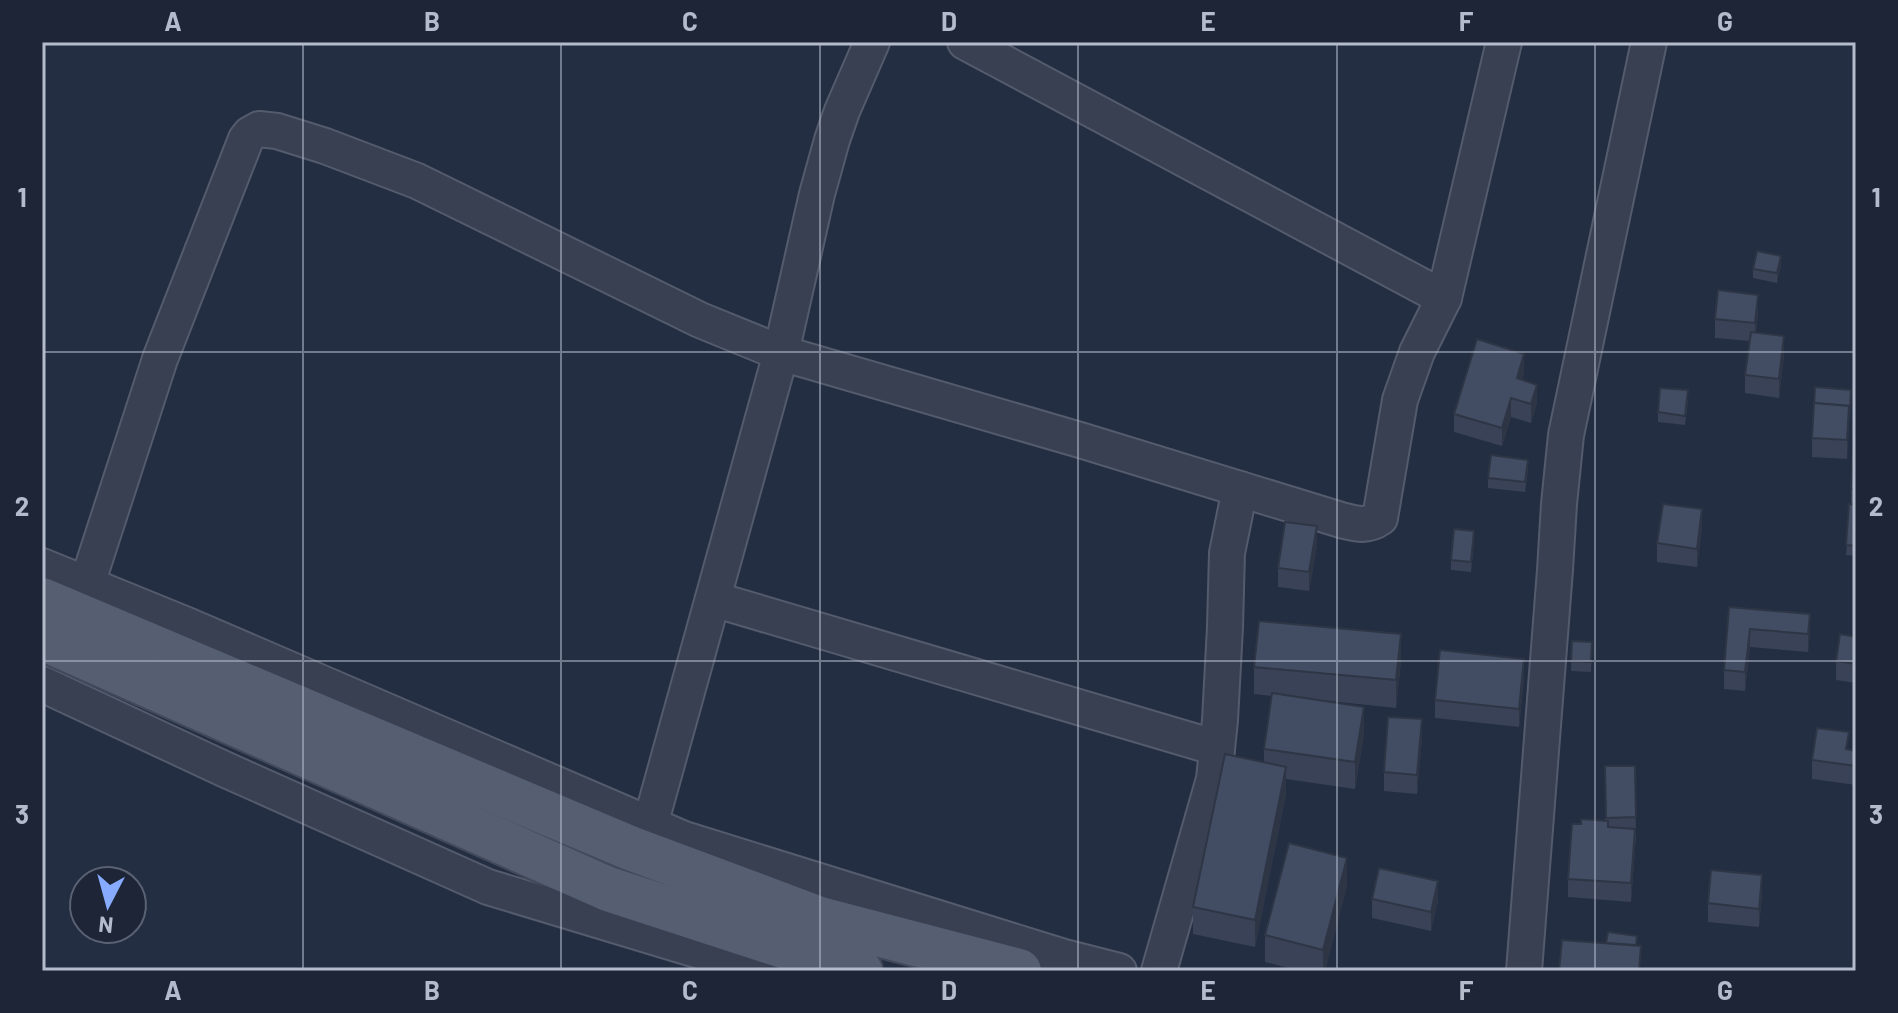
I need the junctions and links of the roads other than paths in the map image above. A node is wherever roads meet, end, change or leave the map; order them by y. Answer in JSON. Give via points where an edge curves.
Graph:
{"nodes":[{"id":1,"x":872,"y":42,"type":"edge"},
{"id":2,"x":965,"y":42,"type":"edge"},
{"id":3,"x":1504,"y":42,"type":"edge"},
{"id":4,"x":1649,"y":42,"type":"edge"},
{"id":5,"x":1444,"y":298,"type":"junction"},
{"id":6,"x":781,"y":353,"type":"junction"},
{"id":7,"x":1240,"y":489,"type":"junction"},
{"id":8,"x":42,"y":566,"type":"edge"},
{"id":9,"x":87,"y":584,"type":"junction"},
{"id":10,"x":713,"y":599,"type":"junction"},
{"id":11,"x":42,"y":600,"type":"edge"},
{"id":12,"x":42,"y":638,"type":"edge"},
{"id":13,"x":42,"y":684,"type":"edge"},
{"id":14,"x":1217,"y":748,"type":"junction"},
{"id":15,"x":650,"y":825,"type":"junction"},
{"id":16,"x":688,"y":960,"type":"edge"},
{"id":17,"x":766,"y":971,"type":"edge"},
{"id":18,"x":860,"y":971,"type":"edge"},
{"id":19,"x":1019,"y":971,"type":"edge"},
{"id":20,"x":1119,"y":971,"type":"edge"},
{"id":21,"x":1159,"y":971,"type":"edge"},
{"id":22,"x":1524,"y":971,"type":"edge"}],
"edges":[{"from":1,"to":6,"type":"street","via":[[832,140]]},
{"from":2,"to":5,"type":"street"},
{"from":3,"to":5,"type":"street"},
{"from":4,"to":22,"type":"street","via":[[1566,435]]},
{"from":5,"to":7,"type":"street","via":[[1400,400],[1380,518],[1359,525]]},
{"from":6,"to":7,"type":"street"},
{"from":6,"to":9,"type":"street","via":[[700,320],[417,181],[325,146],[259,129],[246,139],[160,359]]},
{"from":6,"to":10,"type":"street"},
{"from":7,"to":14,"type":"street","via":[[1227,553]]},
{"from":8,"to":9,"type":"street"},
{"from":9,"to":15,"type":"street"},
{"from":10,"to":14,"type":"street"},
{"from":10,"to":15,"type":"street"},
{"from":11,"to":19,"type":"main road","via":[[645,853],[820,919]]},
{"from":12,"to":18,"type":"main road","via":[[608,889]]},
{"from":13,"to":16,"type":"street","via":[[488,887]]},
{"from":14,"to":21,"type":"street","via":[[1214,779]]},
{"from":15,"to":20,"type":"street"},
{"from":16,"to":17,"type":"street"}]}
